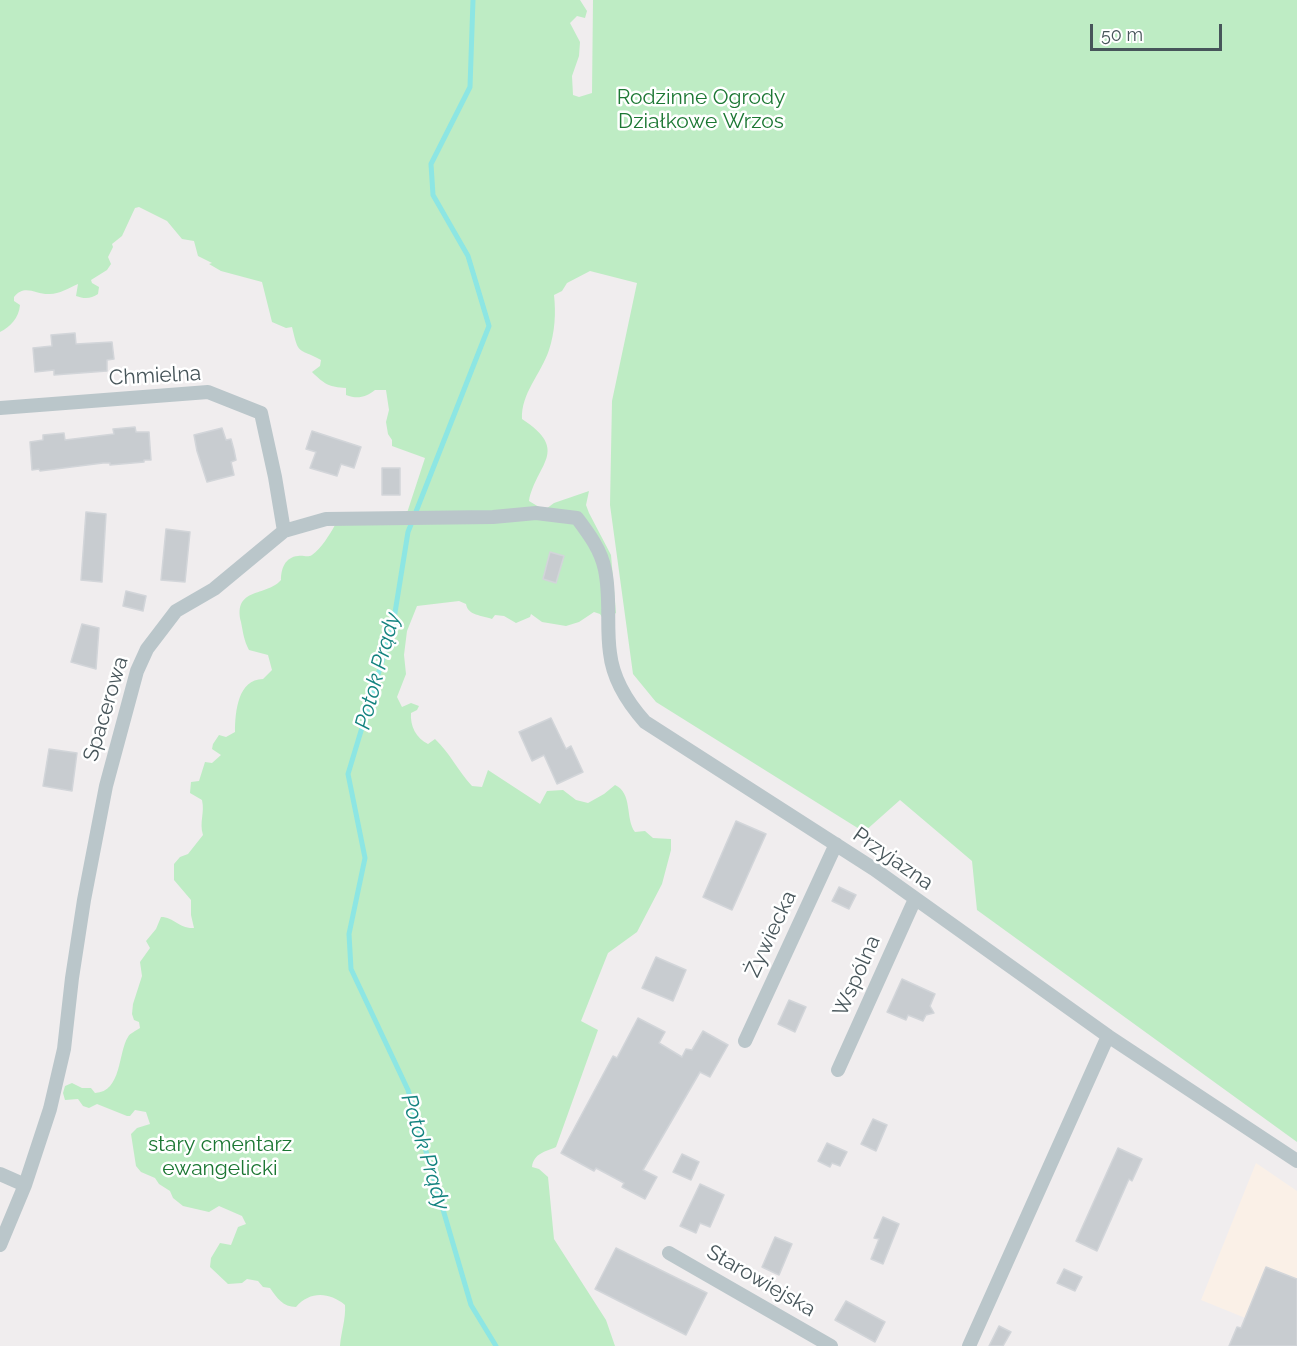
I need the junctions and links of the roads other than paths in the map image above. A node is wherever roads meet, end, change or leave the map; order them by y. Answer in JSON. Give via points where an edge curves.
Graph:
{"nodes":[{"id":1,"x":0,"y":408,"type":"edge"},
{"id":2,"x":577,"y":518,"type":"joint"},
{"id":3,"x":284,"y":531,"type":"junction"},
{"id":4,"x":836,"y":844,"type":"junction"},
{"id":5,"x":915,"y":899,"type":"junction"},
{"id":6,"x":1108,"y":1036,"type":"junction"},
{"id":7,"x":746,"y":1041,"type":"dead end"},
{"id":8,"x":838,"y":1070,"type":"dead end"},
{"id":9,"x":1297,"y":1161,"type":"edge"},
{"id":10,"x":0,"y":1174,"type":"edge"},
{"id":11,"x":25,"y":1185,"type":"junction"},
{"id":12,"x":0,"y":1245,"type":"edge"},
{"id":13,"x":669,"y":1253,"type":"dead end"},
{"id":14,"x":831,"y":1346,"type":"edge"},
{"id":15,"x":969,"y":1346,"type":"edge"}],
"edges":[{"from":1,"to":3,"type":"street","name":"Chmielna","via":[[208,392],[231,400],[261,413]]},
{"from":2,"to":3,"type":"street","name":"Spacerowa","via":[[536,513],[326,519]]},
{"from":2,"to":4,"type":"street","name":"Przyjazna","via":[[594,540],[605,568],[610,654],[629,704],[645,722]]},
{"from":3,"to":11,"type":"street","name":"Spacerowa","via":[[214,589],[176,611],[147,649],[137,671],[106,786],[79,933],[64,1048],[50,1109]]},
{"from":4,"to":5,"type":"street","name":"Przyjazna"},
{"from":4,"to":7,"type":"street","name":"Żywiecka"},
{"from":5,"to":6,"type":"street","name":"Przyjazna"},
{"from":5,"to":8,"type":"street","name":"Wspólna"},
{"from":6,"to":9,"type":"street","name":"Przyjazna"},
{"from":6,"to":15,"type":"street"},
{"from":10,"to":11,"type":"street"},
{"from":11,"to":12,"type":"street","name":"Spacerowa"},
{"from":13,"to":14,"type":"street","name":"Starowiejska"}]}
